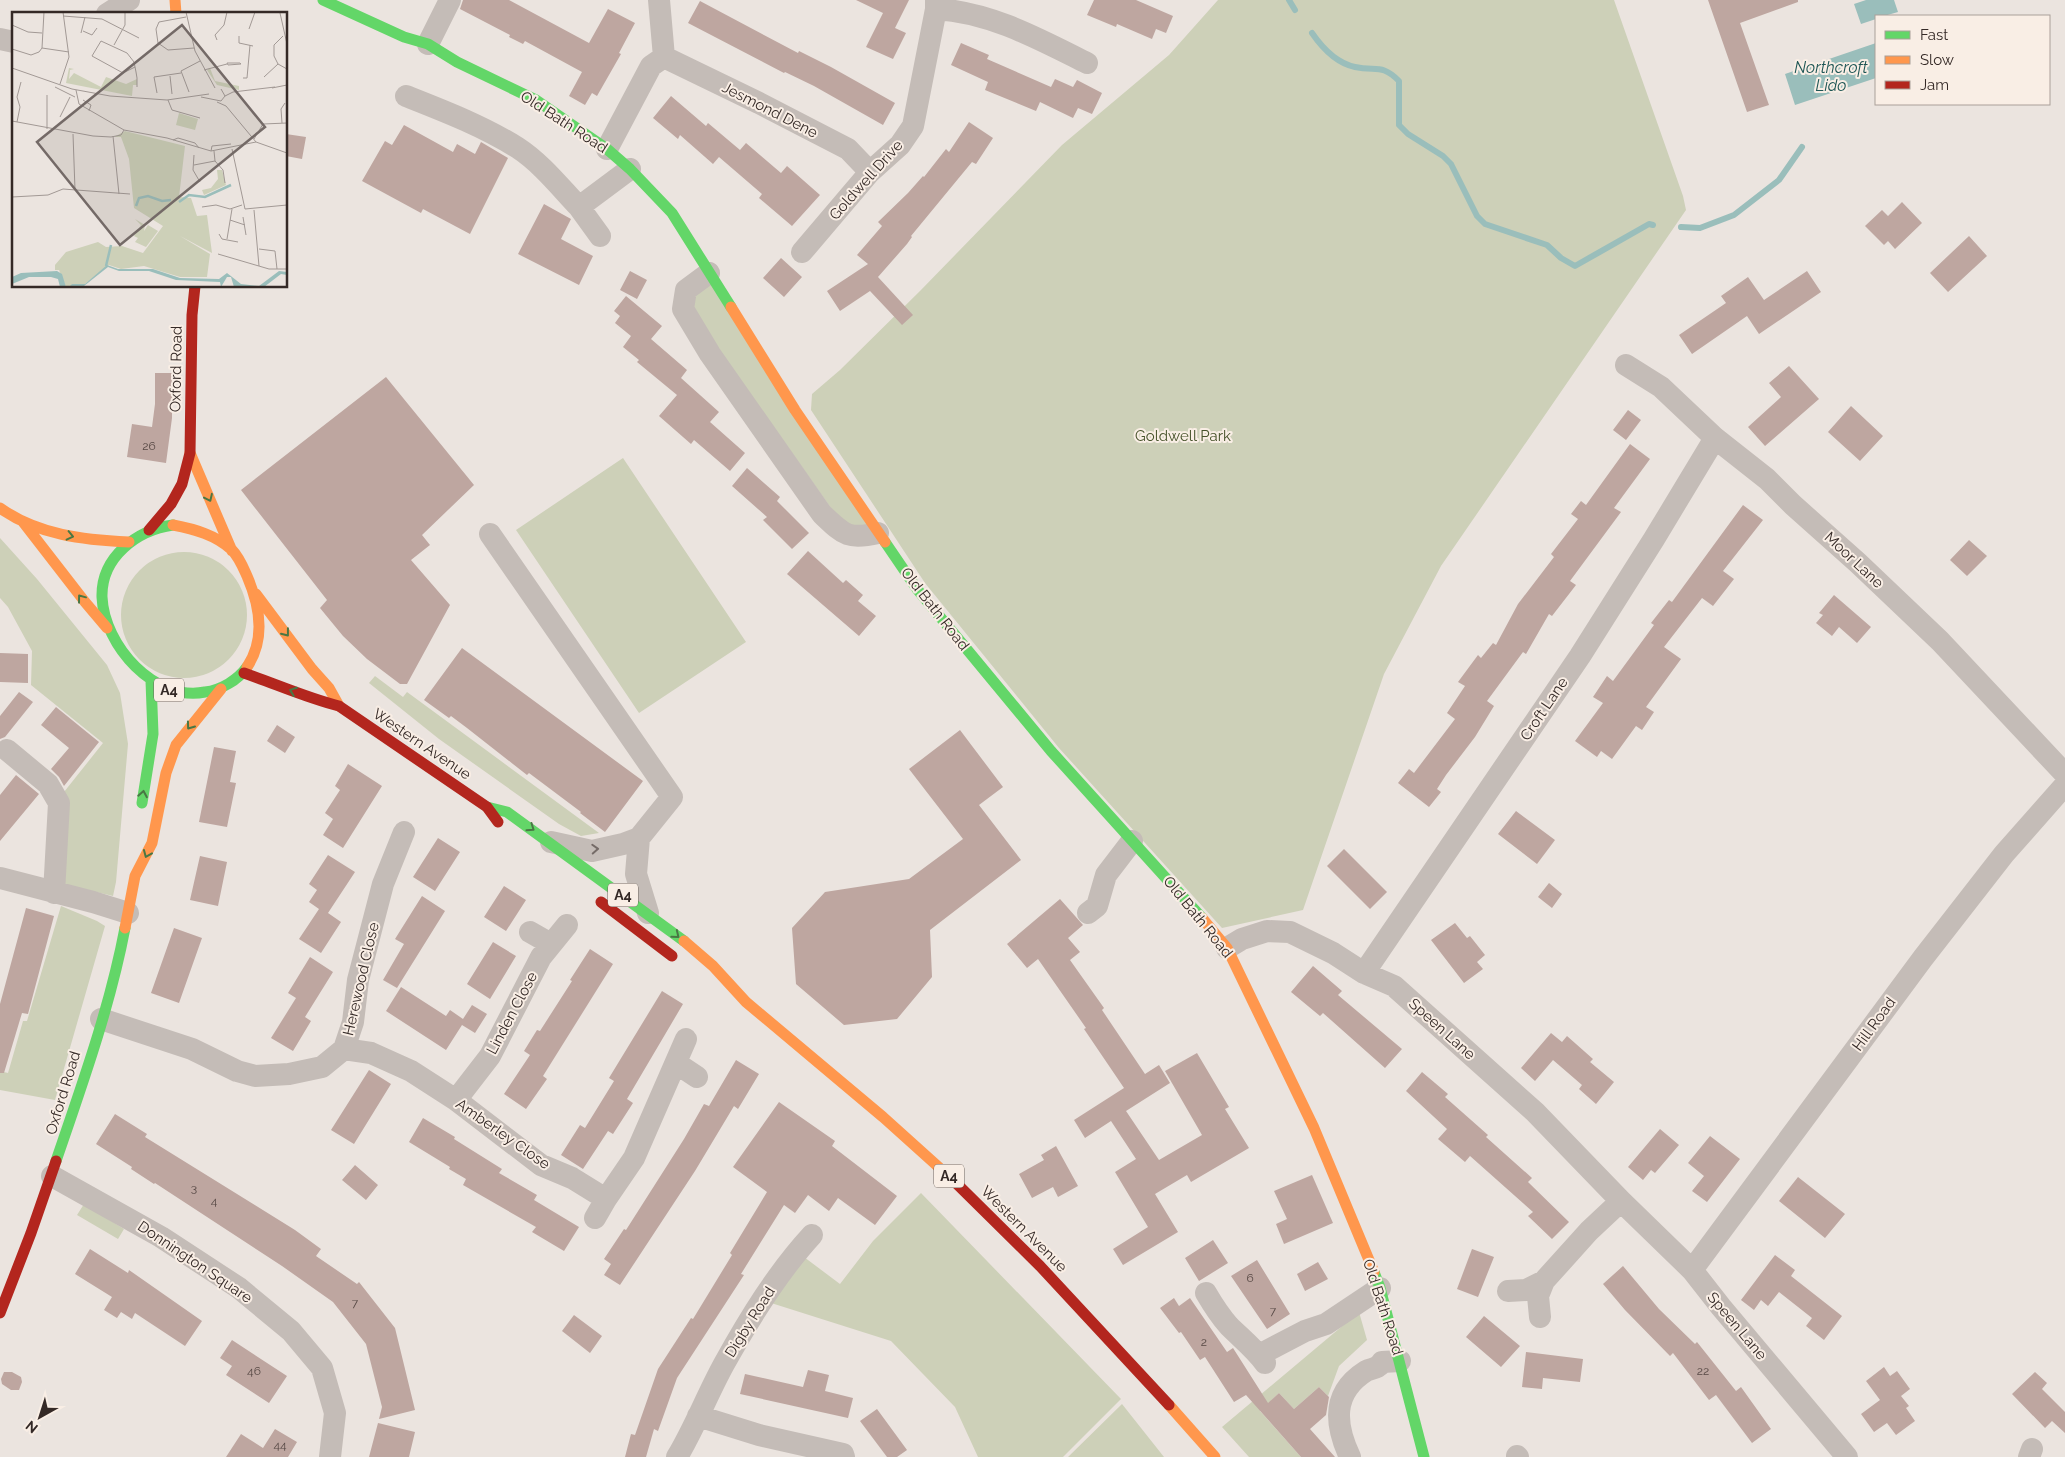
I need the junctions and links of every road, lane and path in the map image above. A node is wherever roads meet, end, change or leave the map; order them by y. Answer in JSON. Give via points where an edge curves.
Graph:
{"nodes":[{"id":1,"x":129,"y":0,"type":"edge"},
{"id":2,"x":323,"y":0,"type":"edge"},
{"id":3,"x":450,"y":0,"type":"edge"},
{"id":4,"x":660,"y":0,"type":"edge"},
{"id":5,"x":936,"y":4,"type":"edge"},
{"id":6,"x":110,"y":12,"type":"edge"},
{"id":7,"x":428,"y":44,"type":"junction"},
{"id":8,"x":664,"y":57,"type":"junction"},
{"id":9,"x":1086,"y":63,"type":"dead end"},
{"id":10,"x":406,"y":96,"type":"dead end"},
{"id":11,"x":607,"y":149,"type":"junction"},
{"id":12,"x":630,"y":169,"type":"junction"},
{"id":13,"x":870,"y":172,"type":"junction"},
{"id":14,"x":579,"y":208,"type":"junction"},
{"id":15,"x":600,"y":236,"type":"dead end"},
{"id":16,"x":802,"y":252,"type":"dead end"},
{"id":17,"x":709,"y":273,"type":"junction"},
{"id":18,"x":195,"y":288,"type":"edge"},
{"id":19,"x":1626,"y":365,"type":"dead end"},
{"id":20,"x":1715,"y":438,"type":"junction"},
{"id":21,"x":190,"y":453,"type":"junction"},
{"id":22,"x":0,"y":508,"type":"edge"},
{"id":23,"x":23,"y":522,"type":"junction"},
{"id":24,"x":149,"y":530,"type":"junction"},
{"id":25,"x":878,"y":532,"type":"junction"},
{"id":26,"x":490,"y":534,"type":"dead end"},
{"id":27,"x":129,"y":542,"type":"junction"},
{"id":28,"x":232,"y":551,"type":"junction"},
{"id":29,"x":256,"y":594,"type":"junction"},
{"id":30,"x":113,"y":634,"type":"junction"},
{"id":31,"x":244,"y":673,"type":"junction"},
{"id":32,"x":151,"y":681,"type":"junction"},
{"id":33,"x":221,"y":689,"type":"junction"},
{"id":34,"x":339,"y":706,"type":"junction"},
{"id":35,"x":6,"y":750,"type":"dead end"},
{"id":36,"x":2065,"y":774,"type":"edge"},
{"id":37,"x":2065,"y":785,"type":"edge"},
{"id":38,"x":487,"y":808,"type":"junction"},
{"id":39,"x":140,"y":815,"type":"dead end"},
{"id":40,"x":503,"y":829,"type":"dead end"},
{"id":41,"x":404,"y":832,"type":"dead end"},
{"id":42,"x":639,"y":838,"type":"junction"},
{"id":43,"x":1132,"y":841,"type":"junction"},
{"id":44,"x":550,"y":842,"type":"junction"},
{"id":45,"x":134,"y":851,"type":"dead end"},
{"id":46,"x":135,"y":876,"type":"junction"},
{"id":47,"x":0,"y":878,"type":"edge"},
{"id":48,"x":54,"y":893,"type":"junction"},
{"id":49,"x":594,"y":897,"type":"dead end"},
{"id":50,"x":128,"y":913,"type":"junction"},
{"id":51,"x":648,"y":913,"type":"junction"},
{"id":52,"x":1088,"y":913,"type":"dead end"},
{"id":53,"x":566,"y":925,"type":"dead end"},
{"id":54,"x":530,"y":932,"type":"dead end"},
{"id":55,"x":551,"y":944,"type":"junction"},
{"id":56,"x":1227,"y":948,"type":"junction"},
{"id":57,"x":684,"y":965,"type":"dead end"},
{"id":58,"x":1364,"y":973,"type":"junction"},
{"id":59,"x":717,"y":987,"type":"dead end"},
{"id":60,"x":746,"y":1002,"type":"junction"},
{"id":61,"x":101,"y":1019,"type":"junction"},
{"id":62,"x":686,"y":1039,"type":"dead end"},
{"id":63,"x":344,"y":1049,"type":"junction"},
{"id":64,"x":676,"y":1064,"type":"junction"},
{"id":65,"x":697,"y":1076,"type":"dead end"},
{"id":66,"x":456,"y":1100,"type":"junction"},
{"id":67,"x":52,"y":1176,"type":"junction"},
{"id":68,"x":606,"y":1199,"type":"junction"},
{"id":69,"x":1621,"y":1201,"type":"junction"},
{"id":70,"x":595,"y":1218,"type":"dead end"},
{"id":71,"x":812,"y":1235,"type":"dead end"},
{"id":72,"x":1692,"y":1270,"type":"junction"},
{"id":73,"x":1544,"y":1281,"type":"junction"},
{"id":74,"x":1380,"y":1288,"type":"junction"},
{"id":75,"x":1508,"y":1291,"type":"dead end"},
{"id":76,"x":1206,"y":1294,"type":"dead end"},
{"id":77,"x":0,"y":1313,"type":"edge"},
{"id":78,"x":1540,"y":1317,"type":"dead end"},
{"id":79,"x":1400,"y":1361,"type":"junction"},
{"id":80,"x":698,"y":1416,"type":"junction"},
{"id":81,"x":330,"y":1457,"type":"edge"},
{"id":82,"x":677,"y":1457,"type":"edge"},
{"id":83,"x":844,"y":1457,"type":"edge"},
{"id":84,"x":1215,"y":1457,"type":"edge"},
{"id":85,"x":1350,"y":1457,"type":"edge"},
{"id":86,"x":1424,"y":1457,"type":"edge"},
{"id":87,"x":1847,"y":1457,"type":"edge"}],
"edges":[{"from":1,"to":6,"type":"street"},
{"from":2,"to":7,"type":"main road","name":"Old Bath Road","via":[[404,37]]},
{"from":3,"to":7,"type":"street"},
{"from":4,"to":8,"type":"street"},
{"from":5,"to":9,"type":"street","name":"Goldwell Drive","via":[[1038,28]]},
{"from":5,"to":13,"type":"street","name":"Goldwell Drive","via":[[913,126],[900,145]]},
{"from":7,"to":11,"type":"main road","name":"Old Bath Road","via":[[457,62],[536,100]]},
{"from":8,"to":11,"type":"street","via":[[651,66]]},
{"from":8,"to":13,"type":"street","name":"Jesmond Dene","via":[[848,150]]},
{"from":10,"to":14,"type":"street","via":[[458,117],[519,149]]},
{"from":11,"to":12,"type":"main road","name":"Old Bath Road"},
{"from":12,"to":14,"type":"street"},
{"from":12,"to":17,"type":"main road","name":"Old Bath Road","via":[[672,213]]},
{"from":13,"to":16,"type":"street","name":"Goldwell Drive","via":[[826,240]]},
{"from":14,"to":15,"type":"street"},
{"from":17,"to":25,"type":"main road","name":"Old Bath Road","via":[[795,410]]},
{"from":17,"to":25,"type":"street","via":[[686,290],[683,309],[710,354],[822,514],[850,536],[861,537]]},
{"from":18,"to":21,"type":"main road","name":"Oxford Road"},
{"from":19,"to":20,"type":"street","name":"Moor Lane","via":[[1661,387]]},
{"from":20,"to":36,"type":"street","name":"Moor Lane","via":[[1767,479],[1933,635]]},
{"from":20,"to":58,"type":"street","name":"Croft Lane","via":[[1580,656]]},
{"from":21,"to":24,"type":"main road","name":"Oxford Road","via":[[182,484],[171,504]]},
{"from":21,"to":28,"type":"main road","name":"Oxford Road","one_way":true},
{"from":22,"to":23,"type":"main road","number":"A4"},
{"from":23,"to":27,"type":"main road","number":"A4","one_way":true,"via":[[87,539]]},
{"from":30,"to":23,"type":"main road","number":"A4","one_way":true,"via":[[91,611]]},
{"from":24,"to":27,"type":"main road","number":"A4"},
{"from":24,"to":28,"type":"main road","number":"A4","via":[[173,525],[193,529],[214,537]]},
{"from":25,"to":43,"type":"main road","name":"Old Bath Road","via":[[917,590]]},
{"from":26,"to":42,"type":"street","via":[[672,797]]},
{"from":27,"to":30,"type":"main road","number":"A4","via":[[109,567],[103,587],[103,606]]},
{"from":28,"to":29,"type":"main road","number":"A4"},
{"from":29,"to":31,"type":"main road","number":"A4","via":[[259,636],[256,652]]},
{"from":29,"to":34,"type":"main road","name":"Western Avenue","number":"A4","one_way":true,"via":[[329,688]]},
{"from":30,"to":32,"type":"main road","number":"A4","via":[[130,660]]},
{"from":31,"to":33,"type":"main road","number":"A4"},
{"from":34,"to":31,"type":"main road","name":"Western Avenue","number":"A4","one_way":true},
{"from":32,"to":33,"type":"main road","number":"A4","via":[[169,690],[190,694]]},
{"from":39,"to":32,"type":"main road","one_way":true,"via":[[153,734]]},
{"from":33,"to":46,"type":"main road","name":"Oxford Road","one_way":true,"via":[[176,746],[166,773],[152,843]]},
{"from":34,"to":38,"type":"main road","name":"Western Avenue","number":"A4"},
{"from":35,"to":48,"type":"street","via":[[48,784],[59,804]]},
{"from":37,"to":72,"type":"street","name":"Hill Road","via":[[2004,854],[1923,958]]},
{"from":38,"to":40,"type":"main road","name":"Western Avenue","number":"A4"},
{"from":38,"to":44,"type":"main road","name":"Western Avenue","number":"A4","one_way":true,"via":[[507,812]]},
{"from":41,"to":63,"type":"street","name":"Herewood Close","via":[[383,884],[358,980],[353,1022]]},
{"from":44,"to":42,"type":"street","one_way":true,"via":[[592,851]]},
{"from":42,"to":51,"type":"street","via":[[636,874]]},
{"from":43,"to":52,"type":"street","via":[[1106,874],[1097,906]]},
{"from":43,"to":56,"type":"main road","name":"Old Bath Road"},
{"from":44,"to":51,"type":"main road","name":"Western Avenue","number":"A4"},
{"from":45,"to":46,"type":"main road","name":"Oxford Road"},
{"from":46,"to":50,"type":"main road","name":"Oxford Road"},
{"from":47,"to":48,"type":"street"},
{"from":48,"to":50,"type":"street"},
{"from":49,"to":57,"type":"main road","number":"A4"},
{"from":50,"to":61,"type":"main road","name":"Oxford Road"},
{"from":51,"to":60,"type":"main road","name":"Western Avenue","number":"A4","one_way":true,"via":[[710,962]]},
{"from":53,"to":55,"type":"street","name":"Linden Close"},
{"from":54,"to":55,"type":"street"},
{"from":55,"to":66,"type":"street","name":"Linden Close","via":[[490,1056]]},
{"from":56,"to":58,"type":"street","name":"Speen Lane","via":[[1267,931],[1290,932]]},
{"from":56,"to":74,"type":"main road","name":"Old Bath Road","via":[[1314,1128]]},
{"from":58,"to":69,"type":"street","name":"Speen Lane","via":[[1394,986],[1411,1000],[1535,1112]]},
{"from":59,"to":60,"type":"main road","name":"Western Avenue","number":"A4"},
{"from":60,"to":84,"type":"main road","name":"Western Avenue","number":"A4","via":[[880,1114],[964,1190],[1116,1344]]},
{"from":61,"to":63,"type":"street","name":"Herewood Close","via":[[192,1048],[237,1071],[255,1076],[289,1074],[322,1067]]},
{"from":61,"to":67,"type":"main road","name":"Oxford Road"},
{"from":62,"to":64,"type":"street"},
{"from":63,"to":66,"type":"street","name":"Amberley Close","via":[[371,1053],[411,1071]]},
{"from":64,"to":65,"type":"street"},
{"from":64,"to":68,"type":"street","via":[[634,1158]]},
{"from":66,"to":68,"type":"street","name":"Amberley Close","via":[[541,1165],[572,1178]]},
{"from":67,"to":77,"type":"main road","name":"Oxford Road"},
{"from":67,"to":81,"type":"street","name":"Donnington Square","via":[[161,1237],[239,1288],[291,1332],[322,1368],[335,1413]]},
{"from":68,"to":70,"type":"street"},
{"from":69,"to":72,"type":"street","name":"Speen Lane"},
{"from":69,"to":73,"type":"street"},
{"from":71,"to":80,"type":"street","name":"Digby Road","via":[[789,1261],[754,1315],[723,1365]]},
{"from":72,"to":87,"type":"street","name":"Speen Lane"},
{"from":73,"to":75,"type":"street","via":[[1526,1290]]},
{"from":73,"to":78,"type":"street","via":[[1538,1296]]},
{"from":74,"to":76,"type":"street","via":[[1326,1324],[1305,1331],[1262,1359],[1229,1326]]},
{"from":74,"to":79,"type":"main road","name":"Old Bath Road"},
{"from":79,"to":85,"type":"street","via":[[1382,1362],[1380,1366],[1366,1371],[1341,1399],[1338,1414],[1341,1437]]},
{"from":79,"to":86,"type":"main road","name":"Old Bath Road"},
{"from":80,"to":82,"type":"street","name":"Digby Road"},
{"from":80,"to":83,"type":"street","via":[[759,1435],[843,1454]]}]}
